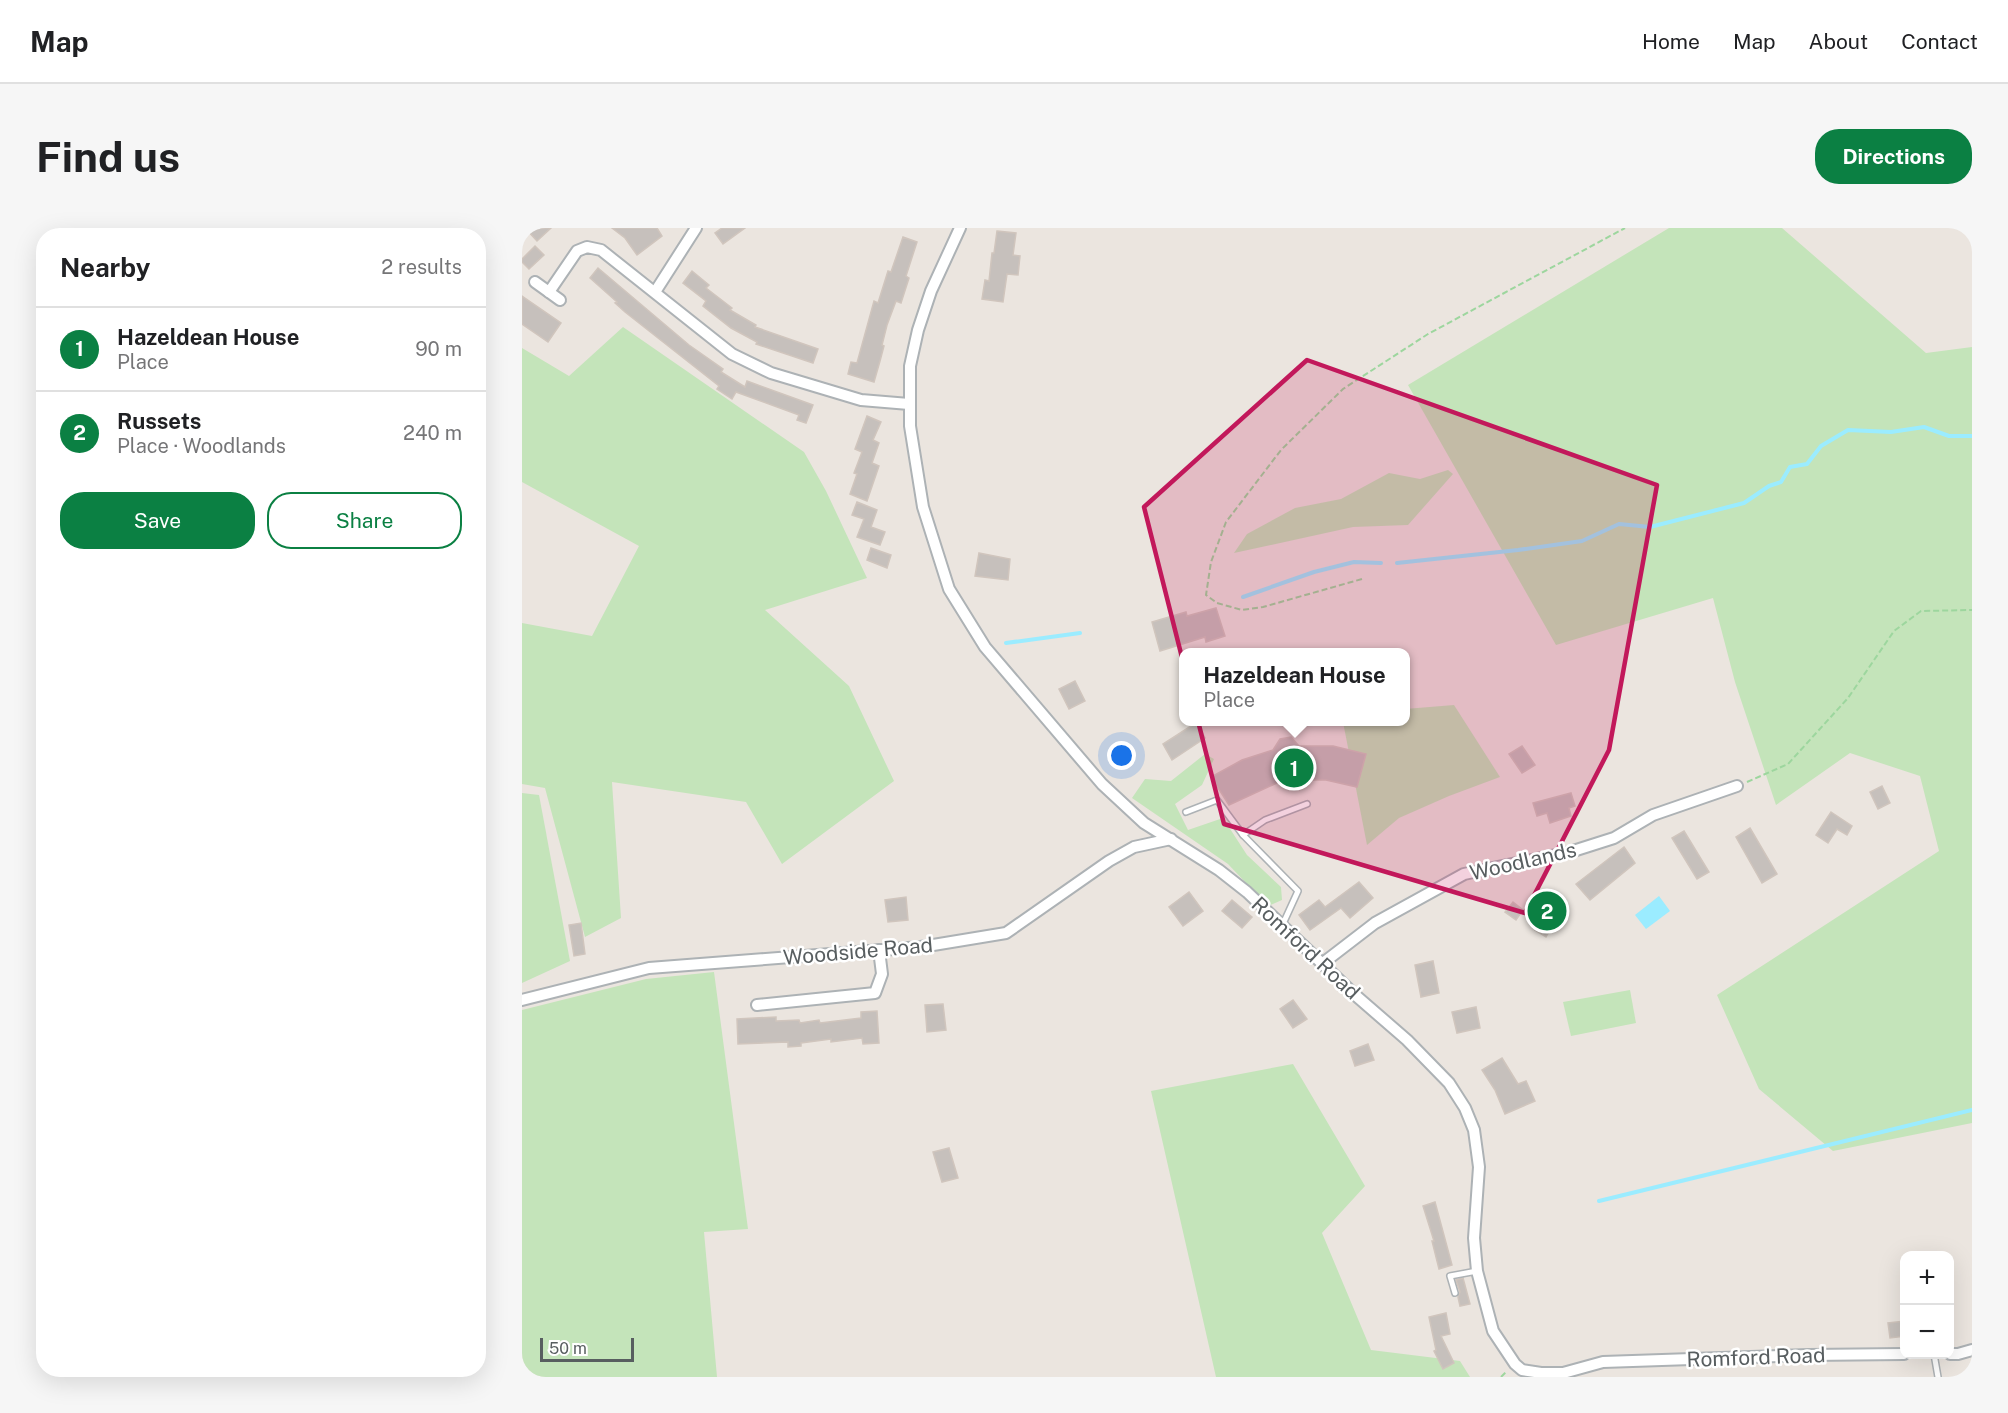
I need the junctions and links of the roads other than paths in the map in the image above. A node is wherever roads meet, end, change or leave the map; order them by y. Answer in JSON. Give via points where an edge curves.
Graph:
{"nodes":[{"id":1,"x":696,"y":228,"type":"edge"},
{"id":2,"x":960,"y":228,"type":"edge"},
{"id":3,"x":535,"y":282,"type":"dead end"},
{"id":4,"x":549,"y":292,"type":"junction"},
{"id":5,"x":655,"y":292,"type":"junction"},
{"id":6,"x":560,"y":300,"type":"dead end"},
{"id":7,"x":909,"y":404,"type":"junction"},
{"id":8,"x":1737,"y":786,"type":"road end"},
{"id":9,"x":1307,"y":804,"type":"dead end"},
{"id":10,"x":1186,"y":812,"type":"dead end"},
{"id":11,"x":1243,"y":836,"type":"junction"},
{"id":12,"x":1171,"y":839,"type":"junction"},
{"id":13,"x":1282,"y":926,"type":"junction"},
{"id":14,"x":879,"y":950,"type":"junction"},
{"id":15,"x":1323,"y":963,"type":"junction"},
{"id":16,"x":522,"y":1000,"type":"edge"},
{"id":17,"x":757,"y":1005,"type":"dead end"},
{"id":18,"x":1476,"y":1271,"type":"junction"},
{"id":19,"x":1455,"y":1293,"type":"dead end"},
{"id":20,"x":1972,"y":1350,"type":"edge"},
{"id":21,"x":1900,"y":1354,"type":"edge"},
{"id":22,"x":1954,"y":1354,"type":"edge"},
{"id":23,"x":1935,"y":1359,"type":"edge"},
{"id":24,"x":1524,"y":1373,"type":"edge"},
{"id":25,"x":1561,"y":1375,"type":"edge"},
{"id":26,"x":1938,"y":1377,"type":"edge"}],
"edges":[{"from":1,"to":5,"type":"street"},
{"from":2,"to":7,"type":"street","name":"Romford Road","via":[[918,330],[910,366]]},
{"from":3,"to":4,"type":"street"},
{"from":4,"to":5,"type":"street","via":[[577,252],[587,247],[601,250]]},
{"from":4,"to":6,"type":"street"},
{"from":5,"to":7,"type":"street","via":[[732,354],[771,373],[861,400]]},
{"from":7,"to":12,"type":"street","name":"Romford Road","via":[[923,507],[949,589],[985,647],[1102,784],[1144,823]]},
{"from":8,"to":15,"type":"street","name":"Woodlands","via":[[1653,815],[1603,842],[1464,874],[1375,923]]},
{"from":9,"to":11,"type":"lane","via":[[1265,820]]},
{"from":10,"to":11,"type":"lane","via":[[1217,800]]},
{"from":11,"to":13,"type":"lane","via":[[1298,891]]},
{"from":12,"to":13,"type":"street","name":"Romford Road","via":[[1219,870]]},
{"from":12,"to":14,"type":"street","name":"Woodside Road","via":[[1134,847],[1006,933]]},
{"from":13,"to":15,"type":"street","name":"Romford Road"},
{"from":14,"to":16,"type":"street","name":"Woodside Road","via":[[649,968]]},
{"from":14,"to":17,"type":"street","via":[[882,974],[875,993]]},
{"from":15,"to":18,"type":"street","name":"Romford Road","via":[[1449,1083],[1465,1108],[1474,1130],[1479,1167]]},
{"from":18,"to":19,"type":"lane","via":[[1450,1276]]},
{"from":18,"to":24,"type":"street","name":"Romford Road","via":[[1493,1331]]},
{"from":20,"to":22,"type":"street"},
{"from":21,"to":25,"type":"street","name":"Romford Road","via":[[1603,1362]]},
{"from":23,"to":26,"type":"lane"},
{"from":24,"to":25,"type":"street","name":"Romford Road"}]}
